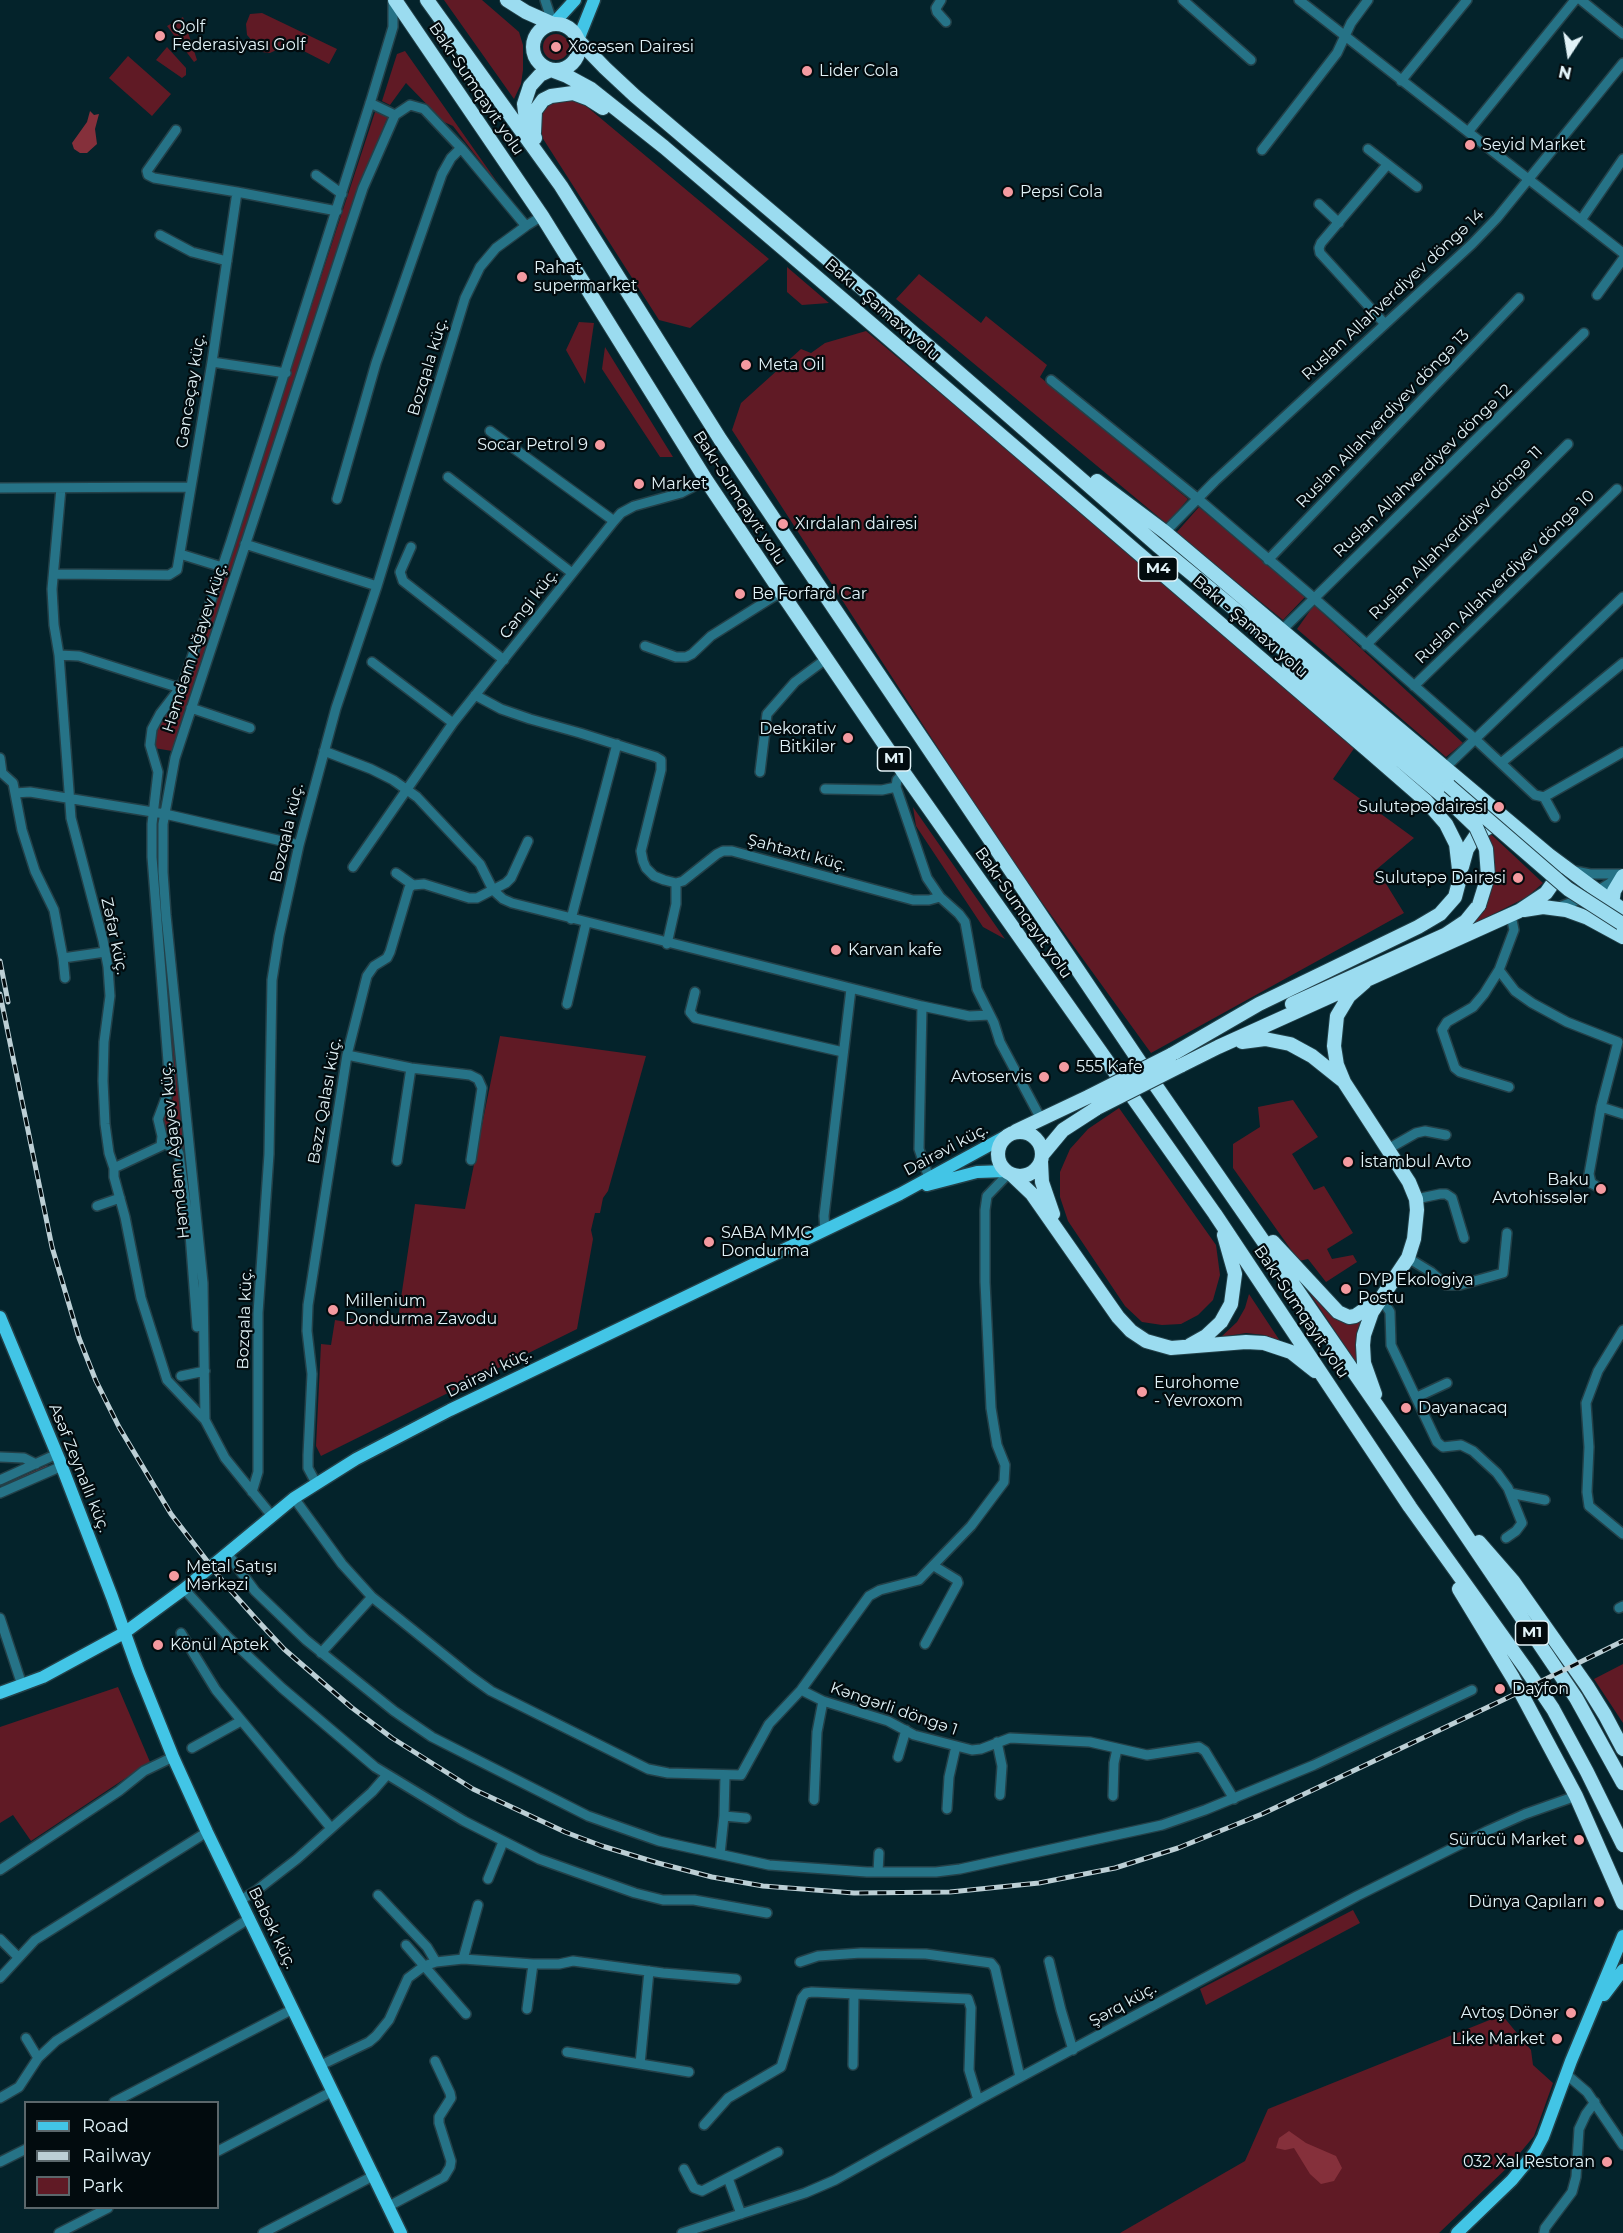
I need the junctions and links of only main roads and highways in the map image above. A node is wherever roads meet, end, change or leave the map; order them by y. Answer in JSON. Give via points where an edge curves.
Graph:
{"nodes":[{"id":1,"x":394,"y":0,"type":"edge"},
{"id":2,"x":427,"y":0,"type":"edge"},
{"id":3,"x":507,"y":0,"type":"edge"},
{"id":4,"x":575,"y":0,"type":"edge"},
{"id":5,"x":594,"y":0,"type":"edge"},
{"id":6,"x":553,"y":24,"type":"junction"},
{"id":7,"x":578,"y":40,"type":"junction"},
{"id":8,"x":551,"y":70,"type":"junction"},
{"id":9,"x":535,"y":138,"type":"junction"},
{"id":10,"x":664,"y":147,"type":"junction"},
{"id":11,"x":561,"y":186,"type":"junction"},
{"id":12,"x":1006,"y":413,"type":"junction"},
{"id":13,"x":1157,"y":545,"type":"junction"},
{"id":14,"x":1523,"y":834,"type":"junction"},
{"id":15,"x":1549,"y":855,"type":"junction"},
{"id":16,"x":1623,"y":875,"type":"edge"},
{"id":17,"x":1460,"y":878,"type":"junction"},
{"id":18,"x":1618,"y":907,"type":"edge"},
{"id":19,"x":1515,"y":913,"type":"junction"},
{"id":20,"x":1598,"y":923,"type":"junction"},
{"id":21,"x":1623,"y":924,"type":"edge"},
{"id":22,"x":1623,"y":937,"type":"edge"},
{"id":23,"x":1365,"y":981,"type":"junction"},
{"id":24,"x":1218,"y":1047,"type":"junction"},
{"id":25,"x":1344,"y":1082,"type":"junction"},
{"id":26,"x":1010,"y":1134,"type":"junction"},
{"id":27,"x":1042,"y":1158,"type":"junction"},
{"id":28,"x":1008,"y":1172,"type":"junction"},
{"id":29,"x":1225,"y":1186,"type":"junction"},
{"id":30,"x":900,"y":1194,"type":"junction"},
{"id":31,"x":1215,"y":1214,"type":"junction"},
{"id":32,"x":1063,"y":1236,"type":"junction"},
{"id":33,"x":1381,"y":1298,"type":"junction"},
{"id":34,"x":0,"y":1317,"type":"edge"},
{"id":35,"x":1186,"y":1347,"type":"junction"},
{"id":36,"x":1332,"y":1387,"type":"junction"},
{"id":37,"x":1394,"y":1431,"type":"junction"},
{"id":38,"x":1434,"y":1488,"type":"junction"},
{"id":39,"x":1410,"y":1507,"type":"junction"},
{"id":40,"x":124,"y":1633,"type":"junction"},
{"id":41,"x":0,"y":1693,"type":"edge"},
{"id":42,"x":1605,"y":1715,"type":"junction"},
{"id":43,"x":1623,"y":1743,"type":"edge"},
{"id":44,"x":1623,"y":1749,"type":"edge"},
{"id":45,"x":1623,"y":1783,"type":"edge"},
{"id":46,"x":1623,"y":1845,"type":"edge"},
{"id":47,"x":1623,"y":1903,"type":"edge"},
{"id":48,"x":1623,"y":1936,"type":"edge"},
{"id":49,"x":1623,"y":1970,"type":"edge"},
{"id":50,"x":1623,"y":1978,"type":"edge"},
{"id":51,"x":1610,"y":1987,"type":"junction"},
{"id":52,"x":1588,"y":2021,"type":"junction"},
{"id":53,"x":401,"y":2233,"type":"edge"},
{"id":54,"x":1457,"y":2233,"type":"edge"}],
"edges":[{"from":1,"to":31,"type":"highway","name":"Bakı-Sumqayıt yolu","number":"M1","via":[[542,216],[706,480],[781,592]]},
{"from":2,"to":11,"type":"highway","name":"Bakı-Sumqayıt yolu","number":"M1"},
{"from":3,"to":6,"type":"highway"},
{"from":4,"to":6,"type":"main road"},
{"from":5,"to":7,"type":"main road"},
{"from":6,"to":7,"type":"highway","via":[[567,26]]},
{"from":6,"to":8,"type":"highway","via":[[539,31],[532,46],[537,61]]},
{"from":7,"to":8,"type":"highway","via":[[579,52],[573,63]]},
{"from":7,"to":12,"type":"highway","name":"Bakı - Şamaxı yolu","number":"M4","via":[[635,96]]},
{"from":8,"to":9,"type":"highway","via":[[534,81],[526,96],[526,120]]},
{"from":8,"to":10,"type":"highway","name":"Bakı - Şamaxı yolu","number":"M4","via":[[591,89]]},
{"from":9,"to":10,"type":"highway","via":[[533,125],[538,105],[550,96],[566,93],[589,99]]},
{"from":9,"to":11,"type":"highway"},
{"from":10,"to":17,"type":"highway","name":"Bakı - Şamaxı yolu","number":"M4","via":[[1426,801],[1452,834]]},
{"from":11,"to":29,"type":"highway","name":"Bakı-Sumqayıt yolu","number":"M1","via":[[720,439]]},
{"from":12,"to":13,"type":"highway","name":"Bakı - Şamaxı yolu","number":"M4"},
{"from":12,"to":14,"type":"highway","name":"Bakı - Şamaxı yolu","number":"M4","via":[[1166,532]]},
{"from":13,"to":21,"type":"highway","name":"Bakı - Şamaxı yolu","number":"M4","bridge":true,"via":[[1568,889]]},
{"from":13,"to":24,"type":"highway","bridge":true,"via":[[1239,622],[1468,819],[1482,837],[1488,856],[1486,889],[1479,905],[1455,929],[1257,1021]]},
{"from":14,"to":15,"type":"highway","name":"Bakı - Şamaxı yolu","number":"M4"},
{"from":14,"to":17,"type":"highway","via":[[1501,825],[1484,828],[1467,849]]},
{"from":15,"to":18,"type":"highway","name":"Bakı - Şamaxı yolu","number":"M4"},
{"from":15,"to":19,"type":"highway","via":[[1555,866],[1553,883],[1542,896]]},
{"from":16,"to":18,"type":"highway","via":[[1614,891]]},
{"from":17,"to":26,"type":"highway","name":"Bakı - Şamaxı yolu","number":"M4","bridge":true,"via":[[1455,897],[1431,920],[1259,1004],[1171,1055]]},
{"from":18,"to":20,"type":"highway","via":[[1600,901],[1593,905],[1592,916]]},
{"from":19,"to":20,"type":"highway","via":[[1557,908]]},
{"from":19,"to":23,"type":"highway"},
{"from":20,"to":22,"type":"highway"},
{"from":23,"to":24,"type":"highway"},
{"from":23,"to":25,"type":"highway","via":[[1349,996],[1338,1016],[1334,1046]]},
{"from":24,"to":25,"type":"highway","via":[[1265,1039],[1290,1044]]},
{"from":24,"to":27,"type":"highway","bridge":true,"via":[[1097,1108],[1063,1130]]},
{"from":25,"to":33,"type":"highway","via":[[1389,1149],[1416,1199],[1417,1219],[1408,1258]]},
{"from":26,"to":27,"type":"highway","via":[[1019,1131],[1033,1135],[1042,1147]]},
{"from":26,"to":28,"type":"highway","via":[[1000,1143],[998,1155]]},
{"from":26,"to":30,"type":"main road","name":"Dairəvi küç."},
{"from":27,"to":28,"type":"highway","via":[[1037,1168],[1025,1175]]},
{"from":27,"to":32,"type":"highway","via":[[1045,1193]]},
{"from":28,"to":30,"type":"main road","name":"Dairəvi küç.","via":[[971,1174]]},
{"from":28,"to":32,"type":"highway","via":[[1026,1186]]},
{"from":29,"to":33,"type":"highway","via":[[1338,1312],[1355,1316]]},
{"from":29,"to":37,"type":"highway","name":"Bakı-Sumqayıt yolu","number":"M1"},
{"from":30,"to":40,"type":"main road","name":"Dairəvi küç.","via":[[391,1439],[294,1498]]},
{"from":31,"to":35,"type":"highway","via":[[1233,1261],[1234,1293],[1221,1322]]},
{"from":31,"to":36,"type":"highway","name":"Bakı-Sumqayıt yolu","number":"M1"},
{"from":32,"to":35,"type":"highway","via":[[1131,1331],[1161,1347]]},
{"from":33,"to":37,"type":"highway","via":[[1366,1326],[1363,1353],[1369,1380]]},
{"from":34,"to":40,"type":"main road","name":"Asəf Zeynallı küç."},
{"from":35,"to":36,"type":"highway","via":[[1246,1342],[1277,1346],[1309,1364]]},
{"from":36,"to":39,"type":"highway","name":"Bakı-Sumqayıt yolu","number":"M1"},
{"from":37,"to":38,"type":"highway","name":"Bakı-Sumqayıt yolu","number":"M1"},
{"from":38,"to":42,"type":"highway","via":[[1513,1581]]},
{"from":38,"to":45,"type":"highway","name":"Bakı-Sumqayıt yolu","number":"M1","via":[[1576,1698]]},
{"from":39,"to":46,"type":"highway","name":"Bakı-Sumqayıt yolu","number":"M1","via":[[1553,1709]]},
{"from":39,"to":47,"type":"highway","via":[[1513,1678],[1576,1796]]},
{"from":40,"to":41,"type":"main road","name":"Dairəvi küç.","via":[[72,1662]]},
{"from":40,"to":53,"type":"main road","name":"Babək küç.","via":[[207,1832]]},
{"from":42,"to":43,"type":"main road"},
{"from":42,"to":44,"type":"highway"},
{"from":48,"to":52,"type":"main road"},
{"from":49,"to":51,"type":"main road"},
{"from":50,"to":51,"type":"main road"},
{"from":51,"to":52,"type":"main road"},
{"from":52,"to":54,"type":"main road","via":[[1543,2137],[1528,2162]]}]}
